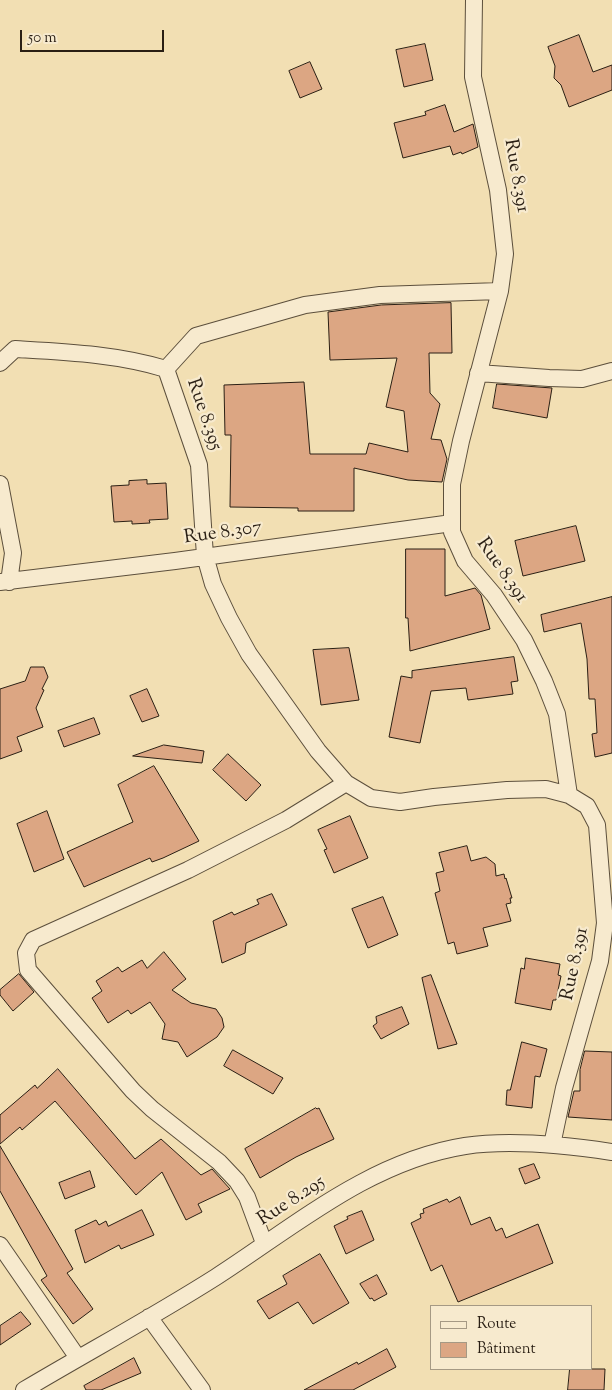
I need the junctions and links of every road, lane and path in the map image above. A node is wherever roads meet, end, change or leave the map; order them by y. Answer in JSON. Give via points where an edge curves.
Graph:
{"nodes":[{"id":1,"x":474,"y":0,"type":"edge"},
{"id":2,"x":500,"y":291,"type":"junction"},
{"id":3,"x":0,"y":363,"type":"edge"},
{"id":4,"x":166,"y":369,"type":"junction"},
{"id":5,"x":612,"y":371,"type":"edge"},
{"id":6,"x":478,"y":372,"type":"junction"},
{"id":7,"x":0,"y":484,"type":"edge"},
{"id":8,"x":452,"y":523,"type":"junction"},
{"id":9,"x":205,"y":556,"type":"junction"},
{"id":10,"x":4,"y":582,"type":"edge"},
{"id":11,"x":346,"y":783,"type":"junction"},
{"id":12,"x":569,"y":795,"type":"junction"},
{"id":13,"x":607,"y":874,"type":"edge"},
{"id":14,"x":552,"y":1145,"type":"junction"},
{"id":15,"x":612,"y":1152,"type":"edge"},
{"id":16,"x":264,"y":1243,"type":"junction"},
{"id":17,"x":0,"y":1245,"type":"edge"},
{"id":18,"x":149,"y":1317,"type":"junction"},
{"id":19,"x":78,"y":1358,"type":"junction"},
{"id":20,"x":24,"y":1390,"type":"edge"},
{"id":21,"x":202,"y":1390,"type":"edge"}],
"edges":[{"from":1,"to":2,"type":"street","name":"Rue 8.391","via":[[473,77],[502,220],[505,254]]},
{"from":2,"to":4,"type":"street","via":[[380,294],[305,305],[196,336]]},
{"from":2,"to":6,"type":"street","name":"Rue 8.391"},
{"from":3,"to":4,"type":"street","name":"Rue 8.395","via":[[15,349],[140,361]]},
{"from":4,"to":9,"type":"street","name":"Rue 8.395","via":[[199,465]]},
{"from":5,"to":6,"type":"street","via":[[582,379]]},
{"from":6,"to":8,"type":"street","name":"Rue 8.391","via":[[452,484]]},
{"from":7,"to":10,"type":"street","via":[[13,553]]},
{"from":8,"to":9,"type":"street","name":"Rue 8.307"},
{"from":8,"to":12,"type":"street","name":"Rue 8.391","via":[[452,532],[465,561],[494,595],[524,640],[544,681],[557,714]]},
{"from":9,"to":10,"type":"street","name":"Rue 8.307"},
{"from":9,"to":11,"type":"street","name":"Rue 8.395","via":[[213,584],[249,654],[318,751]]},
{"from":11,"to":12,"type":"street","name":"Rue 8.395","via":[[371,798],[400,802],[507,790],[546,789]]},
{"from":11,"to":16,"type":"street","via":[[286,820],[188,870],[33,940],[26,953],[28,970],[133,1091],[219,1162],[236,1181],[247,1197]]},
{"from":12,"to":13,"type":"street","name":"Rue 8.391","via":[[587,806],[597,825]]},
{"from":13,"to":14,"type":"street","name":"Rue 8.391","via":[[600,961],[564,1088]]},
{"from":14,"to":15,"type":"street","name":"Rue 8.295"},
{"from":14,"to":16,"type":"street","name":"Rue 8.295","via":[[502,1143],[466,1146],[426,1155],[350,1188]]},
{"from":16,"to":18,"type":"street","name":"Rue 8.295"},
{"from":17,"to":19,"type":"street"},
{"from":18,"to":19,"type":"street","name":"Rue 8.295"},
{"from":18,"to":21,"type":"street"},
{"from":19,"to":20,"type":"street","name":"Rue 8.295"}]}
